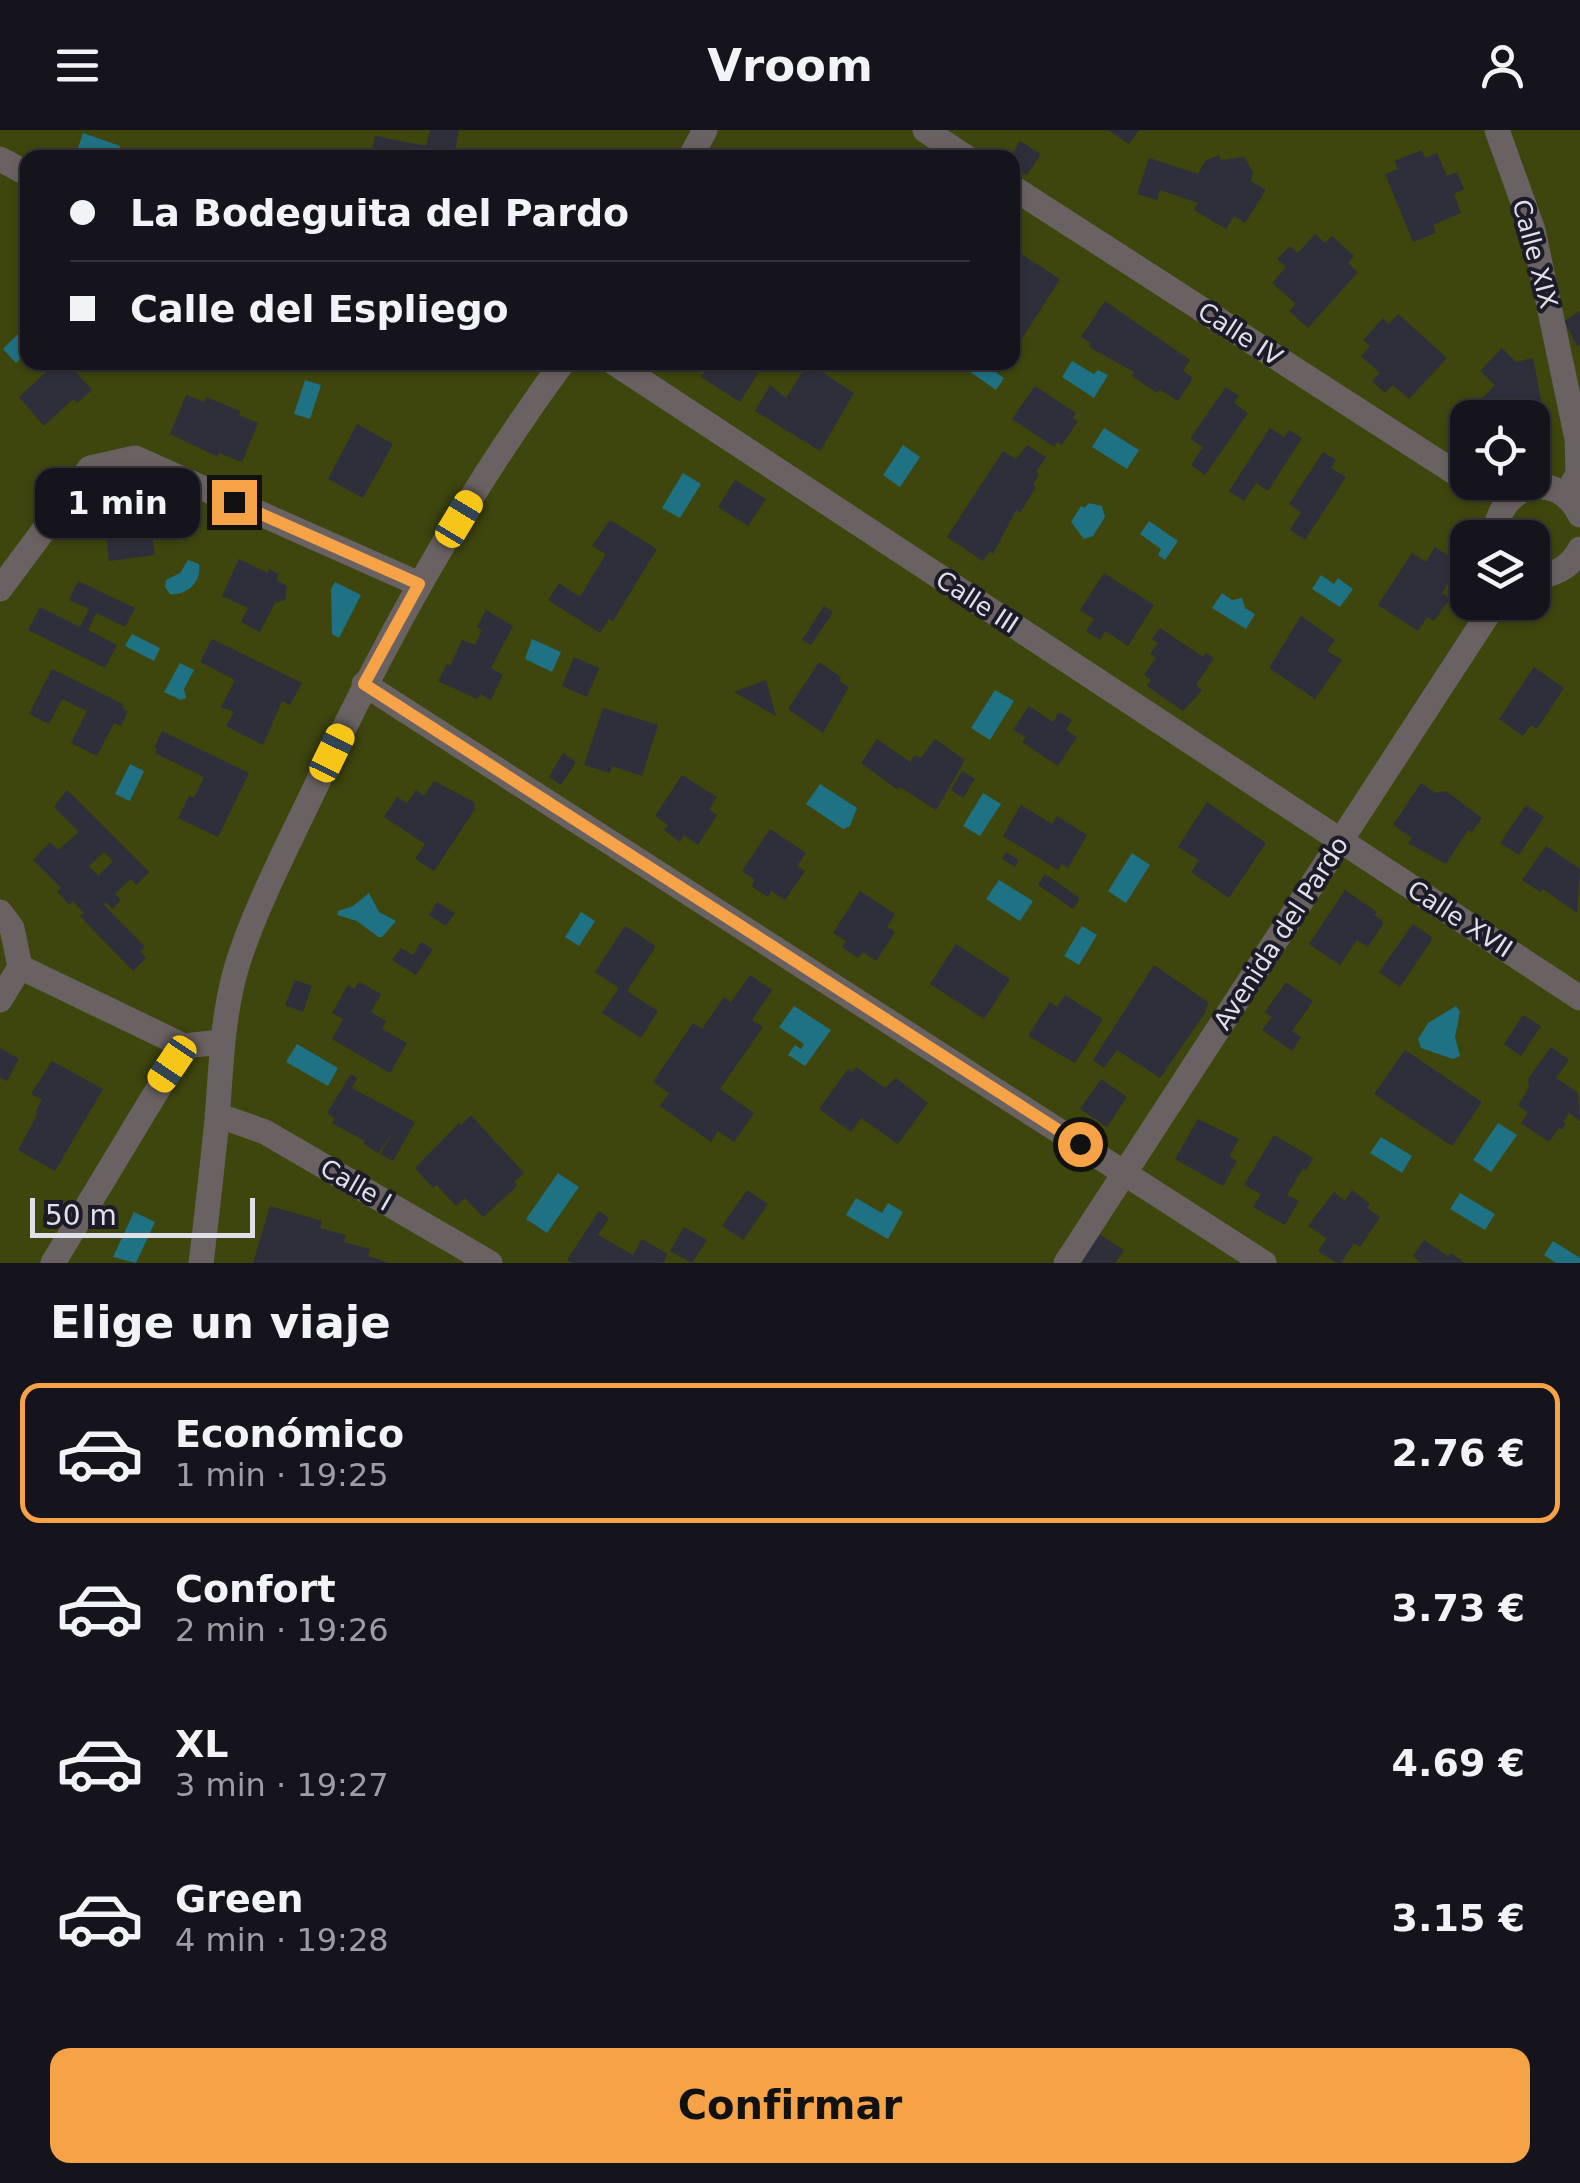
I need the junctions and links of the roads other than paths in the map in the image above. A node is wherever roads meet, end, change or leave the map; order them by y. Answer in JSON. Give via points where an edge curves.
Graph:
{"nodes":[{"id":1,"x":925,"y":130,"type":"edge"},
{"id":2,"x":1497,"y":130,"type":"edge"},
{"id":3,"x":955,"y":150,"type":"edge"},
{"id":4,"x":1020,"y":192,"type":"edge"},
{"id":5,"x":557,"y":370,"type":"edge"},
{"id":6,"x":625,"y":370,"type":"edge"},
{"id":7,"x":1450,"y":470,"type":"edge"},
{"id":8,"x":1495,"y":500,"type":"edge"},
{"id":9,"x":1575,"y":503,"type":"edge"},
{"id":10,"x":1502,"y":505,"type":"junction"},
{"id":11,"x":1496,"y":520,"type":"edge"},
{"id":12,"x":1578,"y":558,"type":"edge"},
{"id":13,"x":1550,"y":575,"type":"edge"},
{"id":14,"x":419,"y":584,"type":"junction"},
{"id":15,"x":0,"y":589,"type":"edge"},
{"id":16,"x":1484,"y":620,"type":"edge"},
{"id":17,"x":364,"y":684,"type":"junction"},
{"id":18,"x":1340,"y":841,"type":"junction"},
{"id":19,"x":0,"y":912,"type":"edge"},
{"id":20,"x":20,"y":968,"type":"junction"},
{"id":21,"x":1580,"y":998,"type":"edge"},
{"id":22,"x":0,"y":1000,"type":"edge"},
{"id":23,"x":221,"y":1042,"type":"junction"},
{"id":24,"x":184,"y":1046,"type":"junction"},
{"id":25,"x":217,"y":1115,"type":"junction"},
{"id":26,"x":1126,"y":1173,"type":"junction"},
{"id":27,"x":52,"y":1263,"type":"edge"},
{"id":28,"x":200,"y":1263,"type":"edge"},
{"id":29,"x":490,"y":1263,"type":"edge"},
{"id":30,"x":1066,"y":1263,"type":"edge"},
{"id":31,"x":1264,"y":1263,"type":"edge"}],
"edges":[{"from":1,"to":3,"type":"street"},
{"from":2,"to":9,"type":"street","name":"Calle XIX","via":[[1533,230],[1577,438]]},
{"from":4,"to":7,"type":"street","name":"Calle IV"},
{"from":5,"to":14,"type":"street"},
{"from":6,"to":18,"type":"street","name":"Calle III"},
{"from":8,"to":10,"type":"street","name":"Calle IV"},
{"from":9,"to":10,"type":"street","via":[[1550,488],[1532,487]]},
{"from":10,"to":11,"type":"street"},
{"from":12,"to":13,"type":"street"},
{"from":14,"to":15,"type":"street","via":[[135,458],[90,468]]},
{"from":14,"to":17,"type":"street"},
{"from":16,"to":18,"type":"street","name":"Avenida del Pardo"},
{"from":17,"to":23,"type":"street","via":[[236,968]]},
{"from":17,"to":26,"type":"street"},
{"from":18,"to":21,"type":"street","name":"Calle XVII"},
{"from":18,"to":26,"type":"street","name":"Avenida del Pardo"},
{"from":19,"to":20,"type":"street","via":[[12,928]]},
{"from":20,"to":22,"type":"street"},
{"from":20,"to":24,"type":"street"},
{"from":23,"to":24,"type":"street"},
{"from":23,"to":25,"type":"street"},
{"from":24,"to":27,"type":"street"},
{"from":25,"to":28,"type":"street"},
{"from":25,"to":29,"type":"street","name":"Calle I","via":[[265,1132]]},
{"from":26,"to":30,"type":"street","name":"Avenida del Pardo"},
{"from":26,"to":31,"type":"street"}]}
